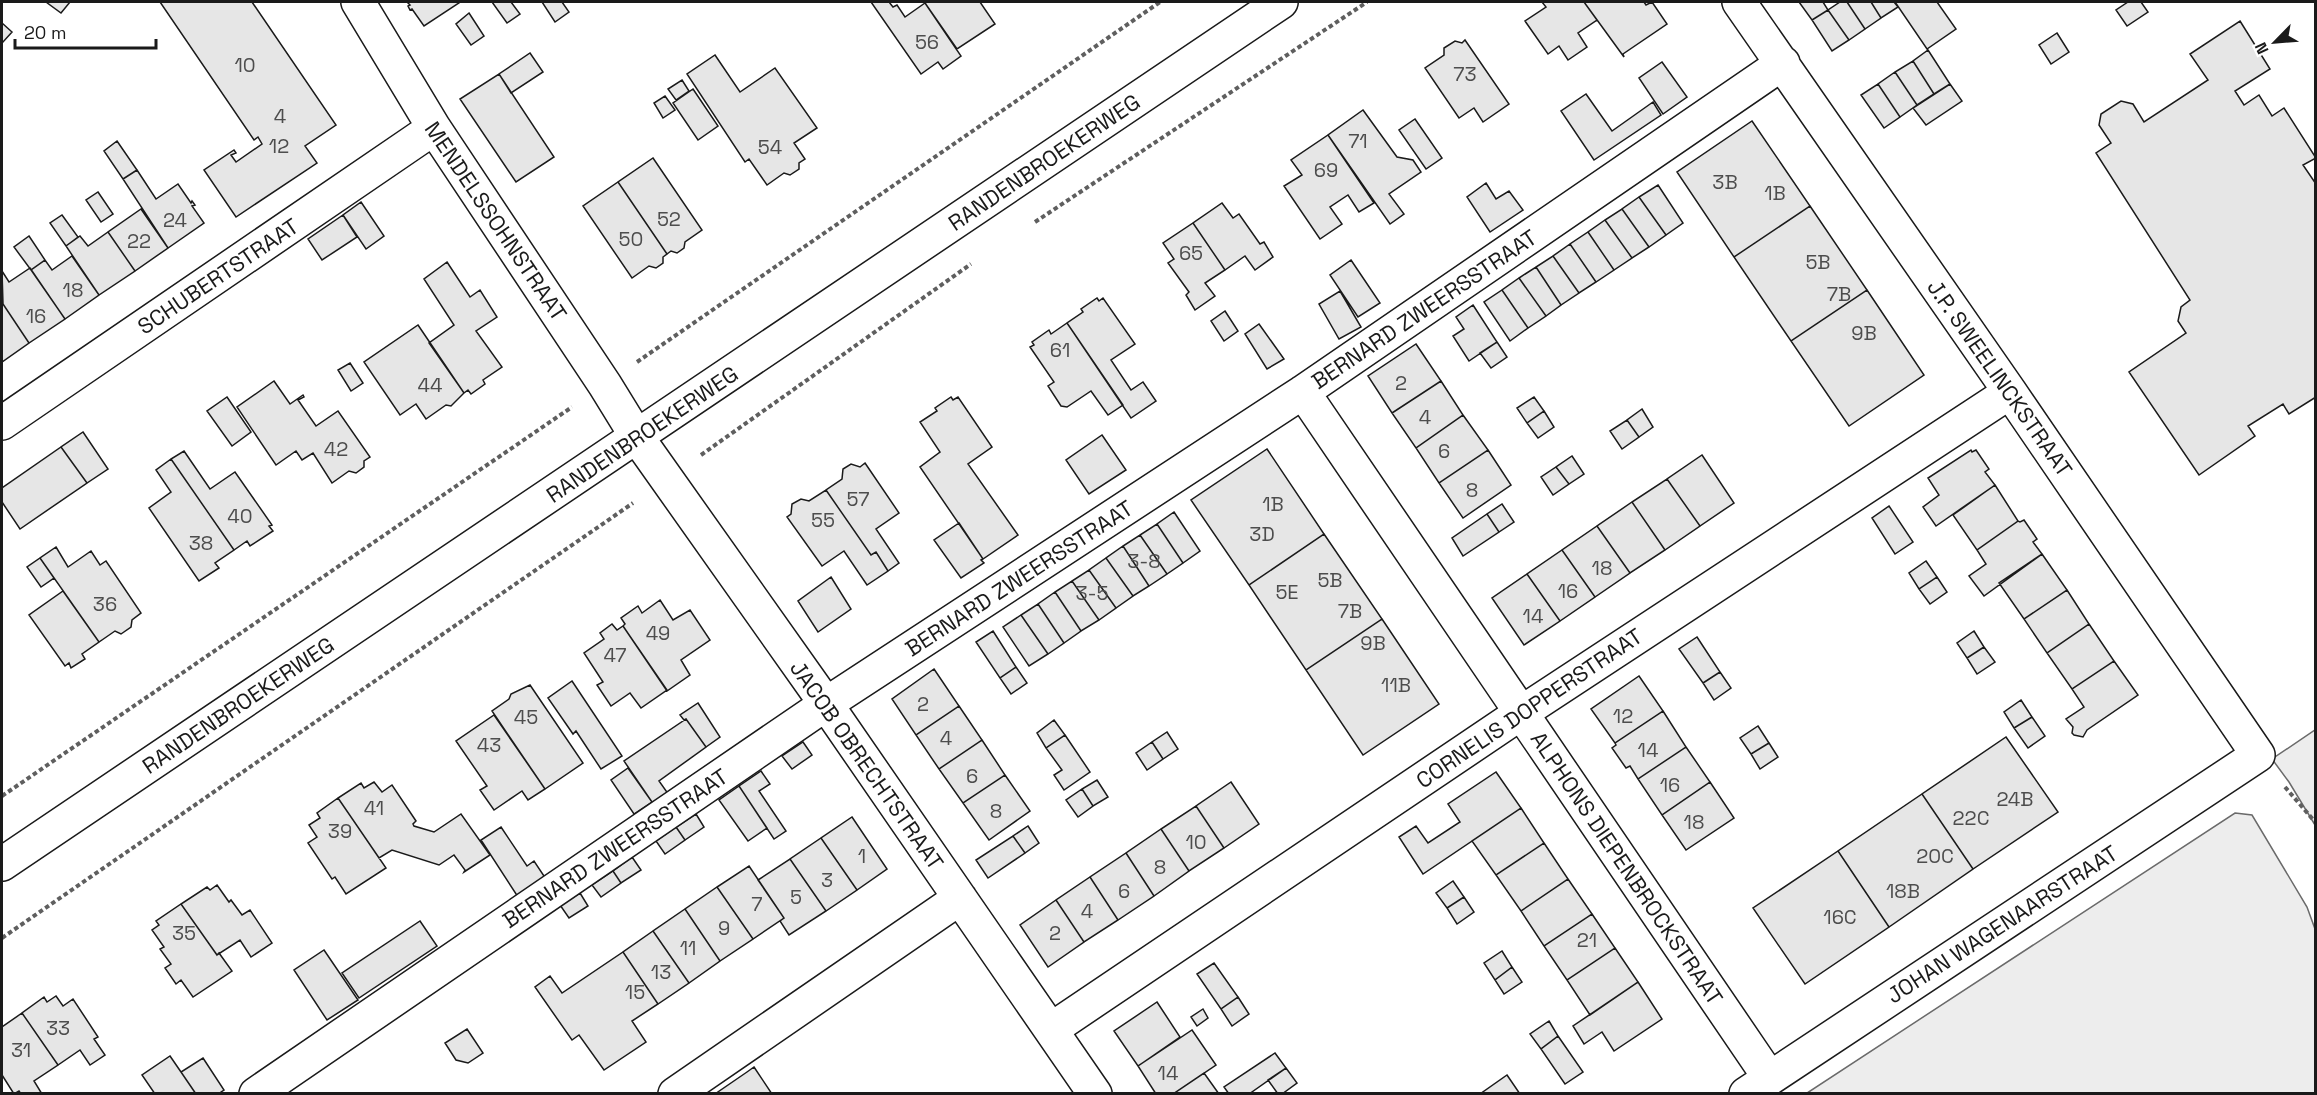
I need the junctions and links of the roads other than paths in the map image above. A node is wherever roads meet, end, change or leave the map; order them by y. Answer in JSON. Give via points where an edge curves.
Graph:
{"nodes":[{"id":1,"x":357,"y":2,"type":"edge"},
{"id":2,"x":1281,"y":2,"type":"edge"},
{"id":3,"x":1739,"y":2,"type":"edge"},
{"id":4,"x":1783,"y":63,"type":"junction"},
{"id":5,"x":434,"y":128,"type":"junction"},
{"id":6,"x":1304,"y":392,"type":"junction"},
{"id":7,"x":2010,"y":392,"type":"junction"},
{"id":8,"x":2,"y":423,"type":"edge"},
{"id":9,"x":637,"y":437,"type":"junction"},
{"id":10,"x":826,"y":704,"type":"junction"},
{"id":11,"x":1521,"y":713,"type":"junction"},
{"id":12,"x":2258,"y":755,"type":"joint"},
{"id":13,"x":2,"y":864,"type":"edge"},
{"id":14,"x":960,"y":898,"type":"junction"},
{"id":15,"x":1052,"y":1029,"type":"junction"},
{"id":16,"x":1758,"y":1085,"type":"edge"},
{"id":17,"x":256,"y":1094,"type":"edge"},
{"id":18,"x":675,"y":1094,"type":"edge"},
{"id":19,"x":1095,"y":1094,"type":"edge"}],
"edges":[{"from":1,"to":5,"type":"street","name":"MENDELSSOHNSTRAAT"},
{"from":2,"to":9,"type":"street","name":"RANDENBROEKERWEG"},
{"from":3,"to":4,"type":"street","name":"J.P. SWEELINCKSTRAAT"},
{"from":4,"to":6,"type":"street","name":"BERNARD ZWEERSSTRAAT"},
{"from":4,"to":7,"type":"street","name":"J.P. SWEELINCKSTRAAT"},
{"from":5,"to":8,"type":"street","name":"SCHUBERTSTRAAT"},
{"from":5,"to":9,"type":"street","name":"MENDELSSOHNSTRAAT"},
{"from":6,"to":10,"type":"street","name":"BERNARD ZWEERSSTRAAT"},
{"from":6,"to":11,"type":"street","name":"ALPHONS DIEPENBROCKSTRAAT"},
{"from":7,"to":11,"type":"street","name":"CORNELIS DOPPERSTRAAT"},
{"from":7,"to":12,"type":"street","name":"J.P. SWEELINCKSTRAAT"},
{"from":9,"to":10,"type":"street","name":"JACOB OBRECHTSTRAAT"},
{"from":9,"to":13,"type":"street","name":"RANDENBROEKERWEG"},
{"from":10,"to":14,"type":"street","name":"JACOB OBRECHTSTRAAT"},
{"from":10,"to":17,"type":"street","name":"BERNARD ZWEERSSTRAAT"},
{"from":11,"to":15,"type":"street","name":"CORNELIS DOPPERSTRAAT"},
{"from":11,"to":16,"type":"street","name":"ALPHONS DIEPENBROCKSTRAAT"},
{"from":12,"to":16,"type":"street","name":"JOHAN WAGENAARSTRAAT"},
{"from":14,"to":15,"type":"street","name":"JACOB OBRECHTSTRAAT"},
{"from":14,"to":18,"type":"street"},
{"from":15,"to":19,"type":"street","name":"JACOB OBRECHTSTRAAT"}]}
